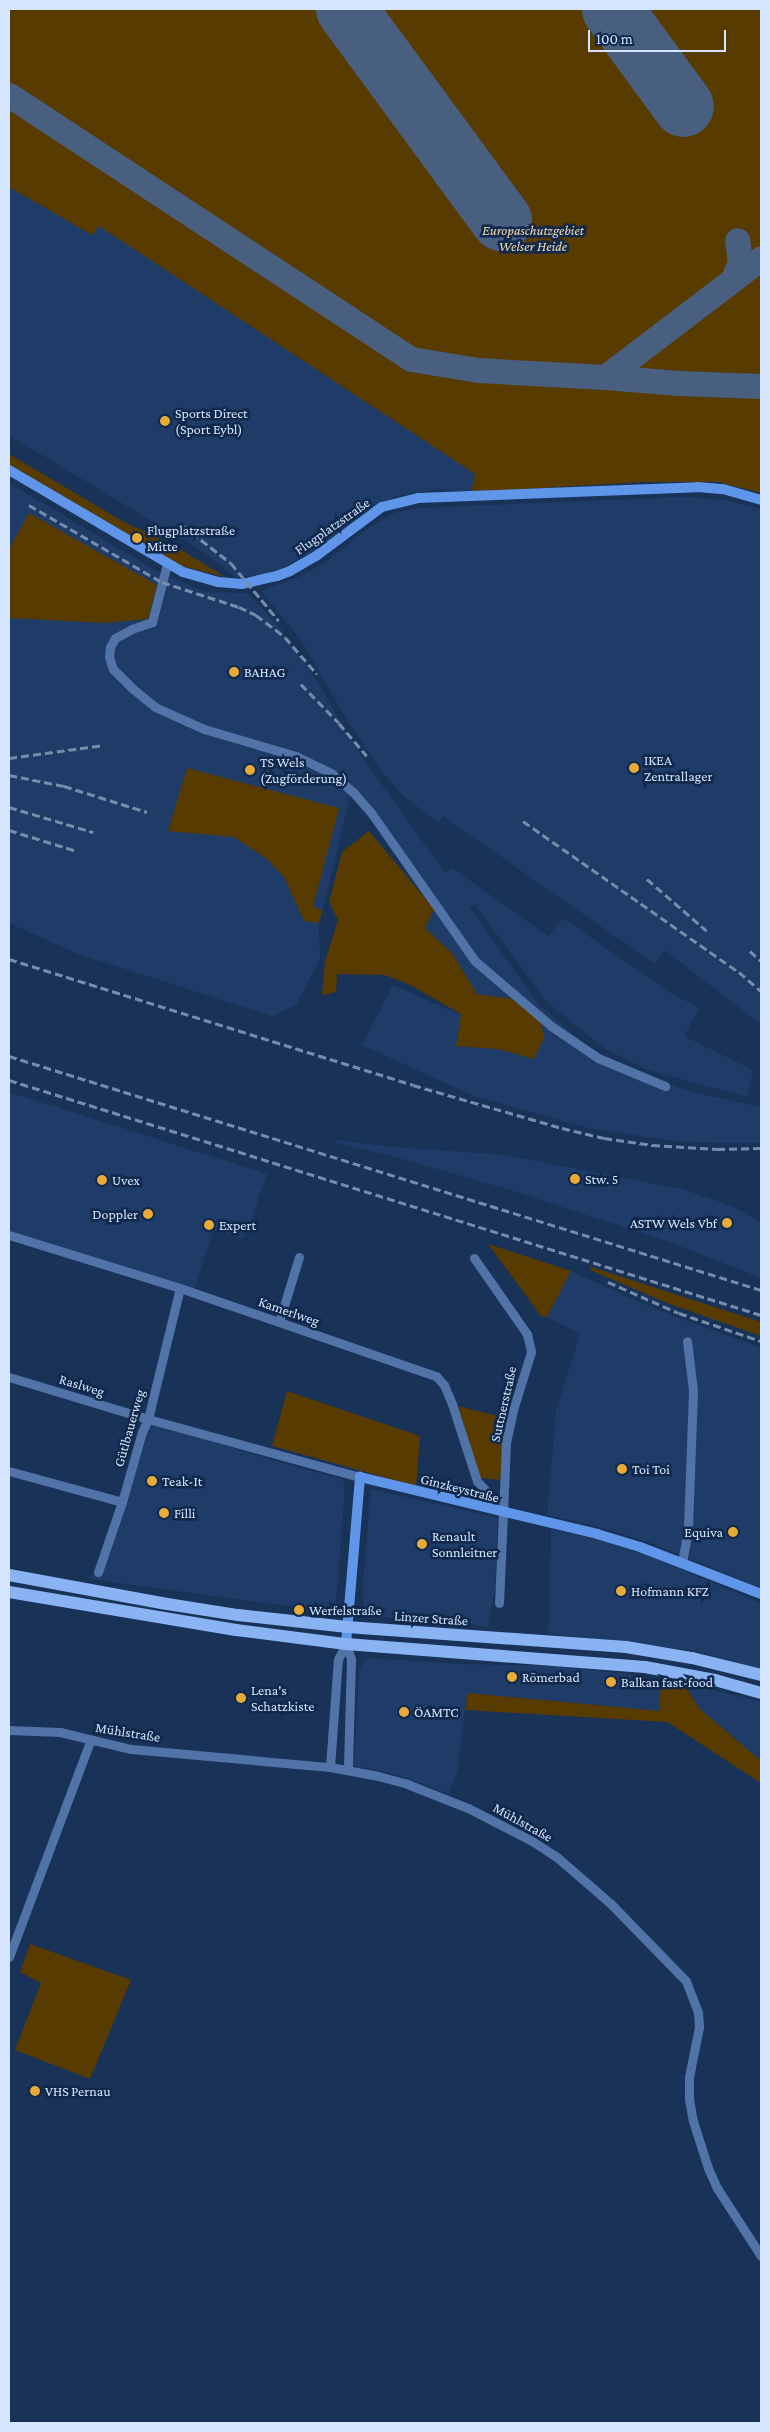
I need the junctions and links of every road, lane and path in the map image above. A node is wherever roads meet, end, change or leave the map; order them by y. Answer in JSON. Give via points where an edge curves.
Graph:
{"nodes":[{"id":1,"x":9,"y":470,"type":"edge"},
{"id":2,"x":761,"y":500,"type":"edge"},
{"id":3,"x":167,"y":564,"type":"junction"},
{"id":4,"x":666,"y":1086,"type":"dead end"},
{"id":5,"x":9,"y":1235,"type":"edge"},
{"id":6,"x":299,"y":1257,"type":"dead end"},
{"id":7,"x":474,"y":1258,"type":"dead end"},
{"id":8,"x":180,"y":1288,"type":"junction"},
{"id":9,"x":279,"y":1322,"type":"junction"},
{"id":10,"x":686,"y":1341,"type":"dead end"},
{"id":11,"x":9,"y":1377,"type":"edge"},
{"id":12,"x":148,"y":1419,"type":"junction"},
{"id":13,"x":9,"y":1471,"type":"edge"},
{"id":14,"x":360,"y":1477,"type":"junction"},
{"id":15,"x":488,"y":1493,"type":"dead end"},
{"id":16,"x":122,"y":1502,"type":"junction"},
{"id":17,"x":504,"y":1513,"type":"junction"},
{"id":18,"x":682,"y":1563,"type":"junction"},
{"id":19,"x":98,"y":1572,"type":"dead end"},
{"id":20,"x":9,"y":1574,"type":"edge"},
{"id":21,"x":9,"y":1592,"type":"edge"},
{"id":22,"x":761,"y":1592,"type":"edge"},
{"id":23,"x":499,"y":1604,"type":"dead end"},
{"id":24,"x":348,"y":1627,"type":"junction"},
{"id":25,"x":346,"y":1644,"type":"junction"},
{"id":26,"x":761,"y":1675,"type":"edge"},
{"id":27,"x":761,"y":1692,"type":"edge"},
{"id":28,"x":9,"y":1730,"type":"edge"},
{"id":29,"x":90,"y":1740,"type":"junction"},
{"id":30,"x":330,"y":1767,"type":"junction"},
{"id":31,"x":348,"y":1770,"type":"junction"},
{"id":32,"x":9,"y":1957,"type":"edge"},
{"id":33,"x":761,"y":2256,"type":"edge"}],
"edges":[{"from":1,"to":3,"type":"street","name":"Flugplatzstraße"},
{"from":2,"to":3,"type":"street","name":"Flugplatzstraße","via":[[723,489],[698,487],[418,498],[382,507],[316,556],[277,576],[242,584],[218,582],[192,576]]},
{"from":3,"to":4,"type":"street","via":[[152,622],[115,638],[109,657],[113,669],[155,707],[204,729],[296,756],[331,773],[372,814],[475,960],[551,1026],[598,1058]]},
{"from":5,"to":8,"type":"street","name":"Kamerlweg"},
{"from":6,"to":9,"type":"street"},
{"from":7,"to":17,"type":"street","name":"Suttnerstraße","via":[[527,1334],[531,1352],[506,1444]]},
{"from":8,"to":9,"type":"street","name":"Kamerlweg"},
{"from":8,"to":12,"type":"street","name":"Gütlbauerweg"},
{"from":9,"to":15,"type":"street","name":"Kamerlweg","via":[[436,1376],[452,1404],[477,1481]]},
{"from":10,"to":18,"type":"street","via":[[693,1390],[688,1528]]},
{"from":11,"to":12,"type":"street","name":"Raslweg"},
{"from":12,"to":14,"type":"street","name":"Ginzkeystraße"},
{"from":12,"to":16,"type":"street","name":"Gütlbauerweg"},
{"from":13,"to":16,"type":"street"},
{"from":14,"to":17,"type":"street","name":"Ginzkeystraße"},
{"from":14,"to":24,"type":"street"},
{"from":16,"to":19,"type":"street","name":"Gütlbauerweg"},
{"from":17,"to":18,"type":"street","name":"Ginzkeystraße","via":[[597,1534]]},
{"from":17,"to":23,"type":"street","name":"Suttnerstraße"},
{"from":18,"to":22,"type":"street","name":"Ginzkeystraße"},
{"from":20,"to":24,"type":"main road","name":"Linzer Straße","via":[[170,1605]]},
{"from":21,"to":25,"type":"main road","via":[[236,1630]]},
{"from":24,"to":25,"type":"street"},
{"from":24,"to":26,"type":"main road","name":"Linzer Straße","via":[[626,1647],[692,1658]]},
{"from":25,"to":27,"type":"main road","via":[[645,1667]]},
{"from":25,"to":30,"type":"street","via":[[338,1660]]},
{"from":25,"to":31,"type":"street","via":[[351,1659]]},
{"from":28,"to":29,"type":"street","name":"Mühlstraße","via":[[60,1732]]},
{"from":29,"to":30,"type":"street","name":"Mühlstraße","via":[[146,1751]]},
{"from":29,"to":32,"type":"street"},
{"from":30,"to":31,"type":"street","name":"Mühlstraße"},
{"from":31,"to":33,"type":"street","name":"Mühlstraße","via":[[407,1784],[436,1795],[532,1841],[558,1858],[611,1904],[686,1981],[698,2012],[699,2027],[689,2076],[693,2121],[717,2188]]}]}
